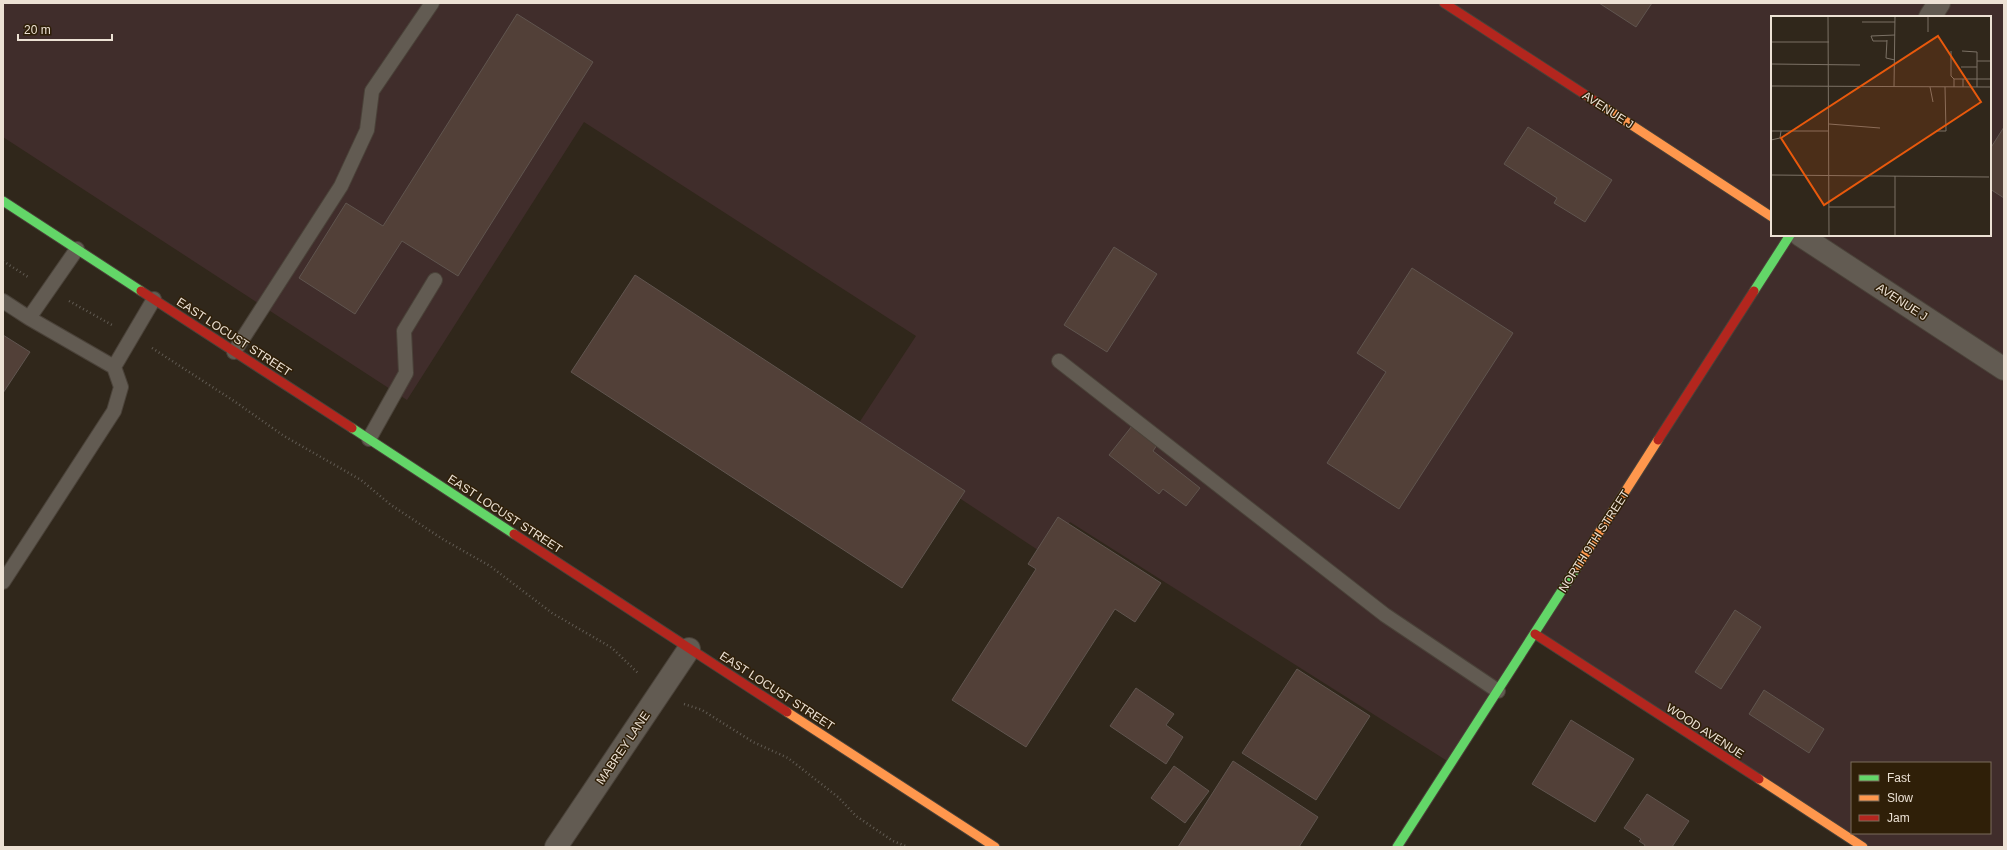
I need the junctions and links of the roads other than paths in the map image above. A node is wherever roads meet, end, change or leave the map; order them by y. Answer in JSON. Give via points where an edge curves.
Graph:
{"nodes":[{"id":1,"x":432,"y":3,"type":"edge"},
{"id":2,"x":1444,"y":3,"type":"edge"},
{"id":3,"x":1939,"y":3,"type":"edge"},
{"id":4,"x":1931,"y":16,"type":"edge"},
{"id":5,"x":3,"y":201,"type":"edge"},
{"id":6,"x":1771,"y":216,"type":"edge"},
{"id":7,"x":1789,"y":236,"type":"edge"},
{"id":8,"x":1802,"y":236,"type":"edge"},
{"id":9,"x":77,"y":249,"type":"junction"},
{"id":10,"x":435,"y":280,"type":"dead end"},
{"id":11,"x":154,"y":299,"type":"junction"},
{"id":12,"x":3,"y":301,"type":"edge"},
{"id":13,"x":29,"y":318,"type":"junction"},
{"id":14,"x":234,"y":352,"type":"junction"},
{"id":15,"x":1059,"y":361,"type":"dead end"},
{"id":16,"x":114,"y":367,"type":"junction"},
{"id":17,"x":2004,"y":370,"type":"edge"},
{"id":18,"x":369,"y":439,"type":"junction"},
{"id":19,"x":3,"y":582,"type":"edge"},
{"id":20,"x":1535,"y":634,"type":"junction"},
{"id":21,"x":689,"y":649,"type":"junction"},
{"id":22,"x":1498,"y":692,"type":"junction"},
{"id":23,"x":556,"y":847,"type":"edge"},
{"id":24,"x":995,"y":847,"type":"edge"},
{"id":25,"x":1397,"y":847,"type":"edge"},
{"id":26,"x":1863,"y":847,"type":"edge"}],
"edges":[{"from":1,"to":14,"type":"lane","via":[[372,91],[367,130],[341,186]]},
{"from":2,"to":6,"type":"street","name":"AVENUE J"},
{"from":3,"to":4,"type":"street"},
{"from":5,"to":9,"type":"street","name":"EAST LOCUST STREET"},
{"from":7,"to":20,"type":"street","name":"NORTH 9TH STREET"},
{"from":8,"to":17,"type":"street","name":"AVENUE J"},
{"from":9,"to":11,"type":"street","name":"EAST LOCUST STREET"},
{"from":9,"to":13,"type":"lane"},
{"from":10,"to":18,"type":"lane","via":[[404,331],[406,373]]},
{"from":11,"to":14,"type":"street","name":"EAST LOCUST STREET"},
{"from":11,"to":16,"type":"lane"},
{"from":12,"to":13,"type":"lane"},
{"from":13,"to":16,"type":"lane"},
{"from":14,"to":18,"type":"street","name":"EAST LOCUST STREET"},
{"from":15,"to":22,"type":"lane","via":[[1385,615]]},
{"from":16,"to":19,"type":"lane","via":[[121,387],[114,411]]},
{"from":18,"to":21,"type":"street","name":"EAST LOCUST STREET"},
{"from":20,"to":22,"type":"street","name":"NORTH 9TH STREET"},
{"from":20,"to":26,"type":"street","name":"WOOD AVENUE"},
{"from":21,"to":23,"type":"street","name":"MABREY LANE"},
{"from":21,"to":24,"type":"street","name":"EAST LOCUST STREET"},
{"from":22,"to":25,"type":"street","name":"NORTH 9TH STREET"}]}
